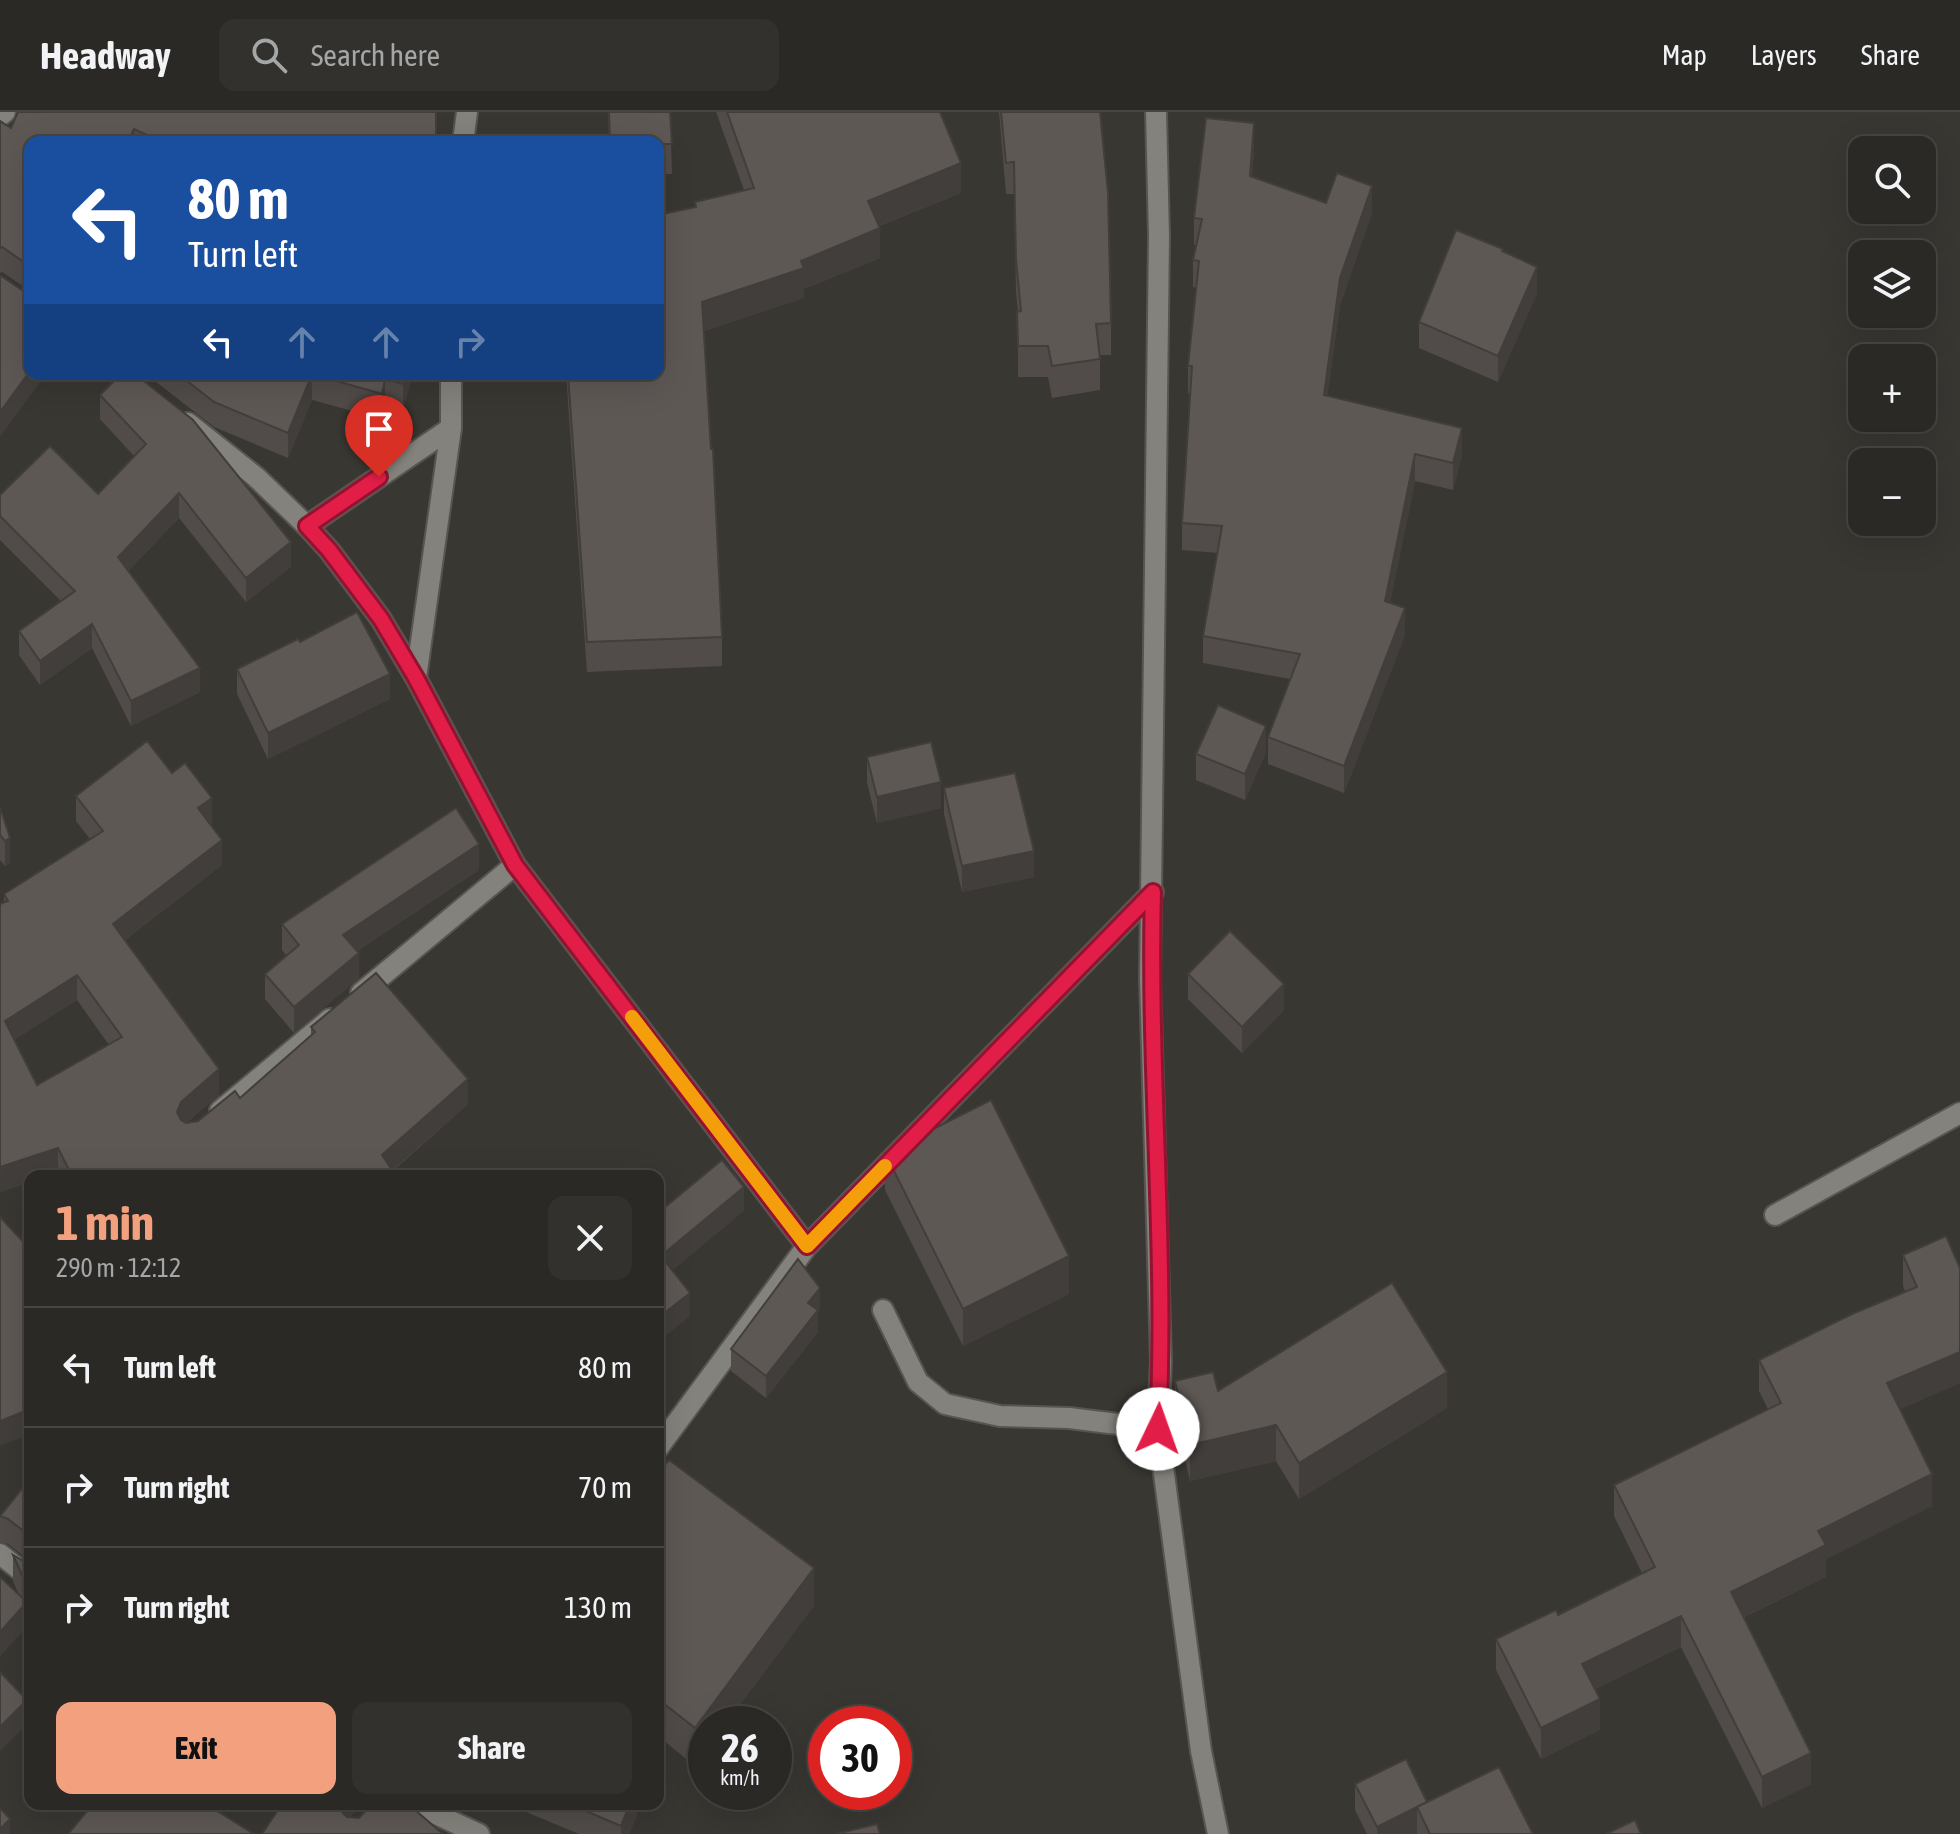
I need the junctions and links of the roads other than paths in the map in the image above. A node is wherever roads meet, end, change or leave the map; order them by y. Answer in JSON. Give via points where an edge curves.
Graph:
{"nodes":[{"id":1,"x":5,"y":112,"type":"edge"},
{"id":2,"x":467,"y":112,"type":"edge"},
{"id":3,"x":1156,"y":112,"type":"edge"},
{"id":4,"x":0,"y":116,"type":"edge"},
{"id":5,"x":464,"y":136,"type":"edge"},
{"id":6,"x":451,"y":380,"type":"edge"},
{"id":7,"x":173,"y":411,"type":"edge"},
{"id":8,"x":451,"y":428,"type":"junction"},
{"id":9,"x":307,"y":526,"type":"junction"},
{"id":10,"x":416,"y":678,"type":"junction"},
{"id":11,"x":515,"y":865,"type":"junction"},
{"id":12,"x":1153,"y":892,"type":"junction"},
{"id":13,"x":1960,"y":1113,"type":"edge"},
{"id":14,"x":202,"y":1126,"type":"edge"},
{"id":15,"x":1775,"y":1215,"type":"dead end"},
{"id":16,"x":807,"y":1246,"type":"junction"},
{"id":17,"x":883,"y":1310,"type":"dead end"},
{"id":18,"x":1158,"y":1429,"type":"junction"},
{"id":19,"x":664,"y":1440,"type":"edge"},
{"id":20,"x":0,"y":1554,"type":"edge"},
{"id":21,"x":24,"y":1573,"type":"edge"},
{"id":22,"x":427,"y":1810,"type":"edge"},
{"id":23,"x":479,"y":1834,"type":"edge"},
{"id":24,"x":1218,"y":1834,"type":"edge"}],
"edges":[{"from":1,"to":4,"type":"street"},
{"from":2,"to":5,"type":"street"},
{"from":3,"to":12,"type":"street"},
{"from":6,"to":8,"type":"street"},
{"from":7,"to":9,"type":"street"},
{"from":8,"to":9,"type":"street"},
{"from":8,"to":10,"type":"street"},
{"from":9,"to":10,"type":"street","via":[[381,619]]},
{"from":10,"to":11,"type":"street"},
{"from":11,"to":14,"type":"street"},
{"from":11,"to":16,"type":"street"},
{"from":12,"to":16,"type":"street"},
{"from":12,"to":18,"type":"street"},
{"from":13,"to":15,"type":"street"},
{"from":16,"to":19,"type":"street"},
{"from":17,"to":18,"type":"street","via":[[918,1382],[945,1404],[1000,1416]]},
{"from":18,"to":24,"type":"street","via":[[1201,1751]]},
{"from":20,"to":21,"type":"street"},
{"from":22,"to":23,"type":"street"}]}
